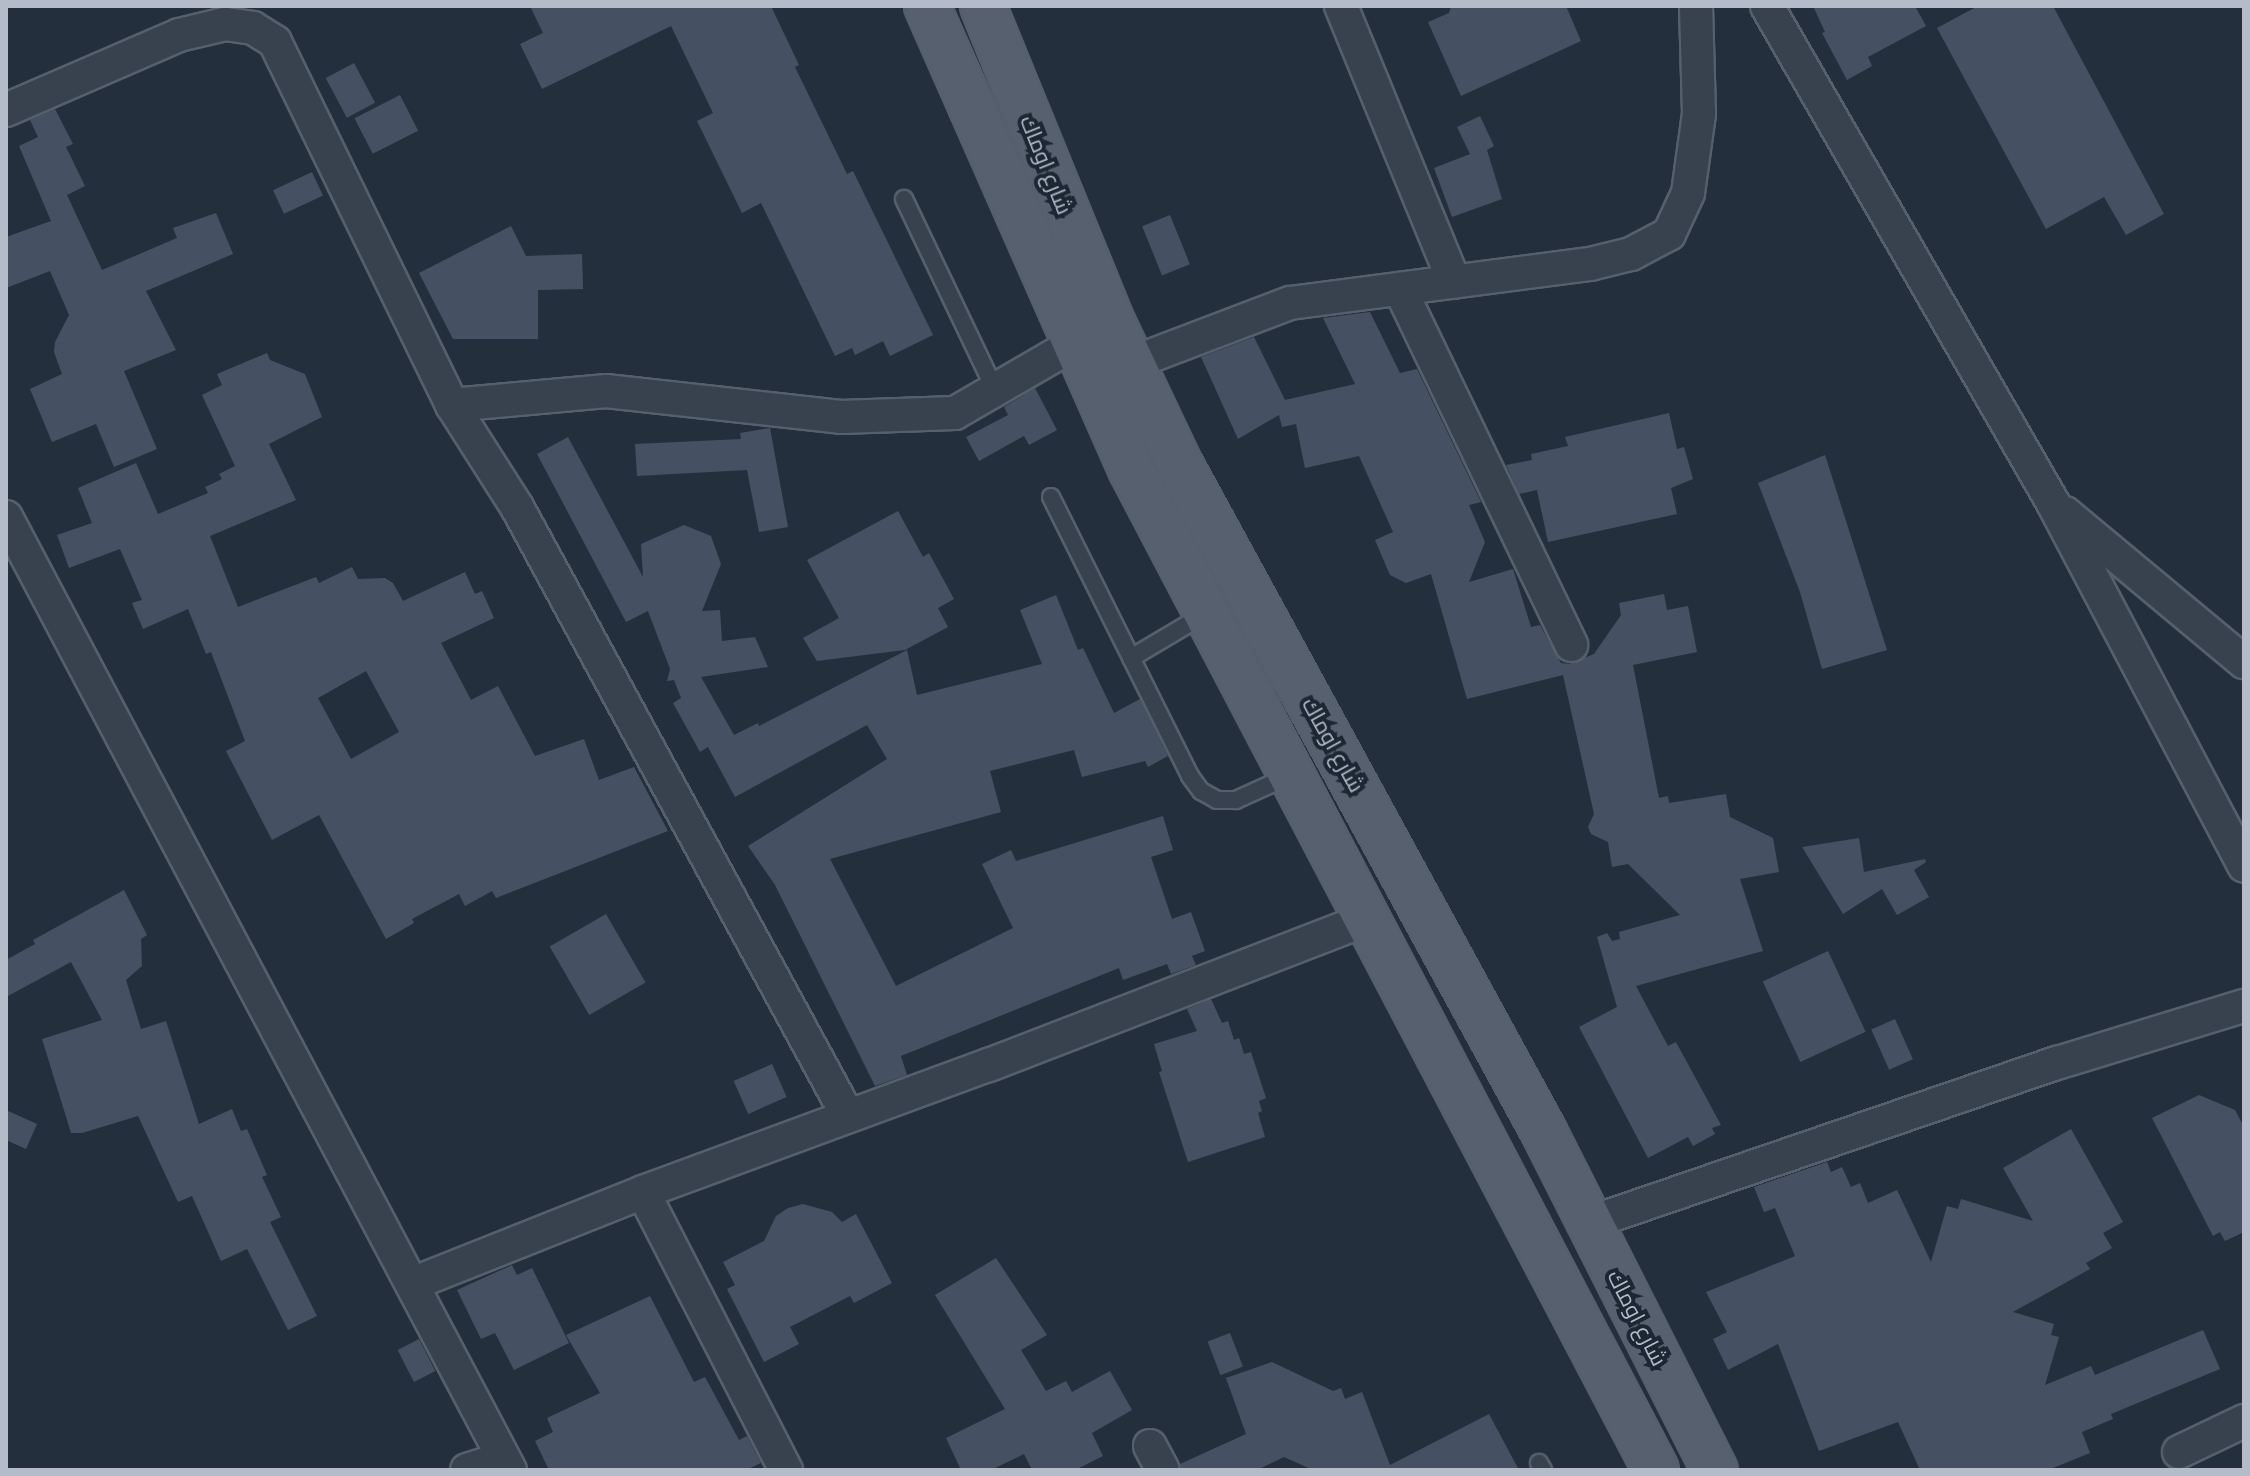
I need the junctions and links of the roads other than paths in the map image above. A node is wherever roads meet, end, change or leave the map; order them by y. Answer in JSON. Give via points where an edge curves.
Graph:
{"nodes":[{"id":1,"x":927,"y":6,"type":"edge"},
{"id":2,"x":983,"y":6,"type":"edge"},
{"id":3,"x":1341,"y":6,"type":"edge"},
{"id":4,"x":1696,"y":6,"type":"edge"},
{"id":5,"x":1767,"y":6,"type":"edge"},
{"id":6,"x":6,"y":110,"type":"edge"},
{"id":7,"x":904,"y":199,"type":"dead end"},
{"id":8,"x":1454,"y":282,"type":"junction"},
{"id":9,"x":1400,"y":289,"type":"junction"},
{"id":10,"x":1074,"y":344,"type":"junction"},
{"id":11,"x":1132,"y":363,"type":"junction"},
{"id":12,"x":995,"y":390,"type":"junction"},
{"id":13,"x":452,"y":405,"type":"junction"},
{"id":14,"x":1051,"y":497,"type":"dead end"},
{"id":15,"x":2053,"y":503,"type":"junction"},
{"id":16,"x":6,"y":517,"type":"edge"},
{"id":17,"x":1207,"y":612,"type":"junction"},
{"id":18,"x":1571,"y":645,"type":"dead end"},
{"id":19,"x":1131,"y":658,"type":"junction"},
{"id":20,"x":2244,"y":662,"type":"edge"},
{"id":21,"x":1293,"y":774,"type":"junction"},
{"id":22,"x":2244,"y":866,"type":"edge"},
{"id":23,"x":1369,"y":918,"type":"junction"},
{"id":24,"x":2244,"y":1006,"type":"edge"},
{"id":25,"x":848,"y":1116,"type":"junction"},
{"id":26,"x":1544,"y":1132,"type":"junction"},
{"id":27,"x":1496,"y":1160,"type":"junction"},
{"id":28,"x":643,"y":1192,"type":"junction"},
{"id":29,"x":1589,"y":1223,"type":"junction"},
{"id":30,"x":412,"y":1284,"type":"junction"},
{"id":31,"x":2244,"y":1421,"type":"edge"},
{"id":32,"x":2179,"y":1452,"type":"dead end"},
{"id":33,"x":507,"y":1464,"type":"edge"},
{"id":34,"x":467,"y":1470,"type":"edge"},
{"id":35,"x":786,"y":1470,"type":"edge"},
{"id":36,"x":1656,"y":1470,"type":"edge"},
{"id":37,"x":1715,"y":1470,"type":"edge"}],
"edges":[{"from":1,"to":10,"type":"main road","name":"شارع اوماك"},
{"from":2,"to":11,"type":"main road","name":"شارع اوماك","via":[[1052,183]]},
{"from":3,"to":8,"type":"street"},
{"from":4,"to":8,"type":"street","via":[[1699,114],[1688,193],[1669,234],[1631,254],[1590,264]]},
{"from":5,"to":15,"type":"street"},
{"from":6,"to":13,"type":"street","via":[[179,35],[225,24],[253,28],[275,42]]},
{"from":7,"to":12,"type":"lane"},
{"from":8,"to":9,"type":"street"},
{"from":9,"to":11,"type":"street","via":[[1290,303]]},
{"from":9,"to":18,"type":"street"},
{"from":10,"to":12,"type":"street"},
{"from":10,"to":17,"type":"main road","name":"شارع اوماك","via":[[1131,469]]},
{"from":11,"to":26,"type":"main road","name":"شارع اوماك","via":[[1179,463]]},
{"from":12,"to":13,"type":"street","via":[[955,413],[841,417],[606,391]]},
{"from":13,"to":25,"type":"street","via":[[517,507]]},
{"from":14,"to":19,"type":"lane"},
{"from":15,"to":20,"type":"street"},
{"from":15,"to":22,"type":"street"},
{"from":16,"to":30,"type":"street"},
{"from":17,"to":19,"type":"lane"},
{"from":17,"to":21,"type":"main road","name":"شارع اوماك"},
{"from":19,"to":21,"type":"lane","via":[[1201,791],[1217,800],[1236,800]]},
{"from":21,"to":23,"type":"main road","name":"شارع اوماك"},
{"from":23,"to":25,"type":"street"},
{"from":23,"to":27,"type":"main road","name":"شارع اوماك"},
{"from":24,"to":29,"type":"street","via":[[2057,1063]]},
{"from":25,"to":28,"type":"street"},
{"from":26,"to":27,"type":"main road"},
{"from":26,"to":29,"type":"main road","name":"شارع اوماك"},
{"from":27,"to":36,"type":"main road","name":"شارع اوماك"},
{"from":28,"to":30,"type":"street"},
{"from":28,"to":35,"type":"street"},
{"from":29,"to":37,"type":"main road","name":"شارع اوماك"},
{"from":30,"to":33,"type":"street"},
{"from":31,"to":32,"type":"street"},
{"from":33,"to":34,"type":"street"}]}
